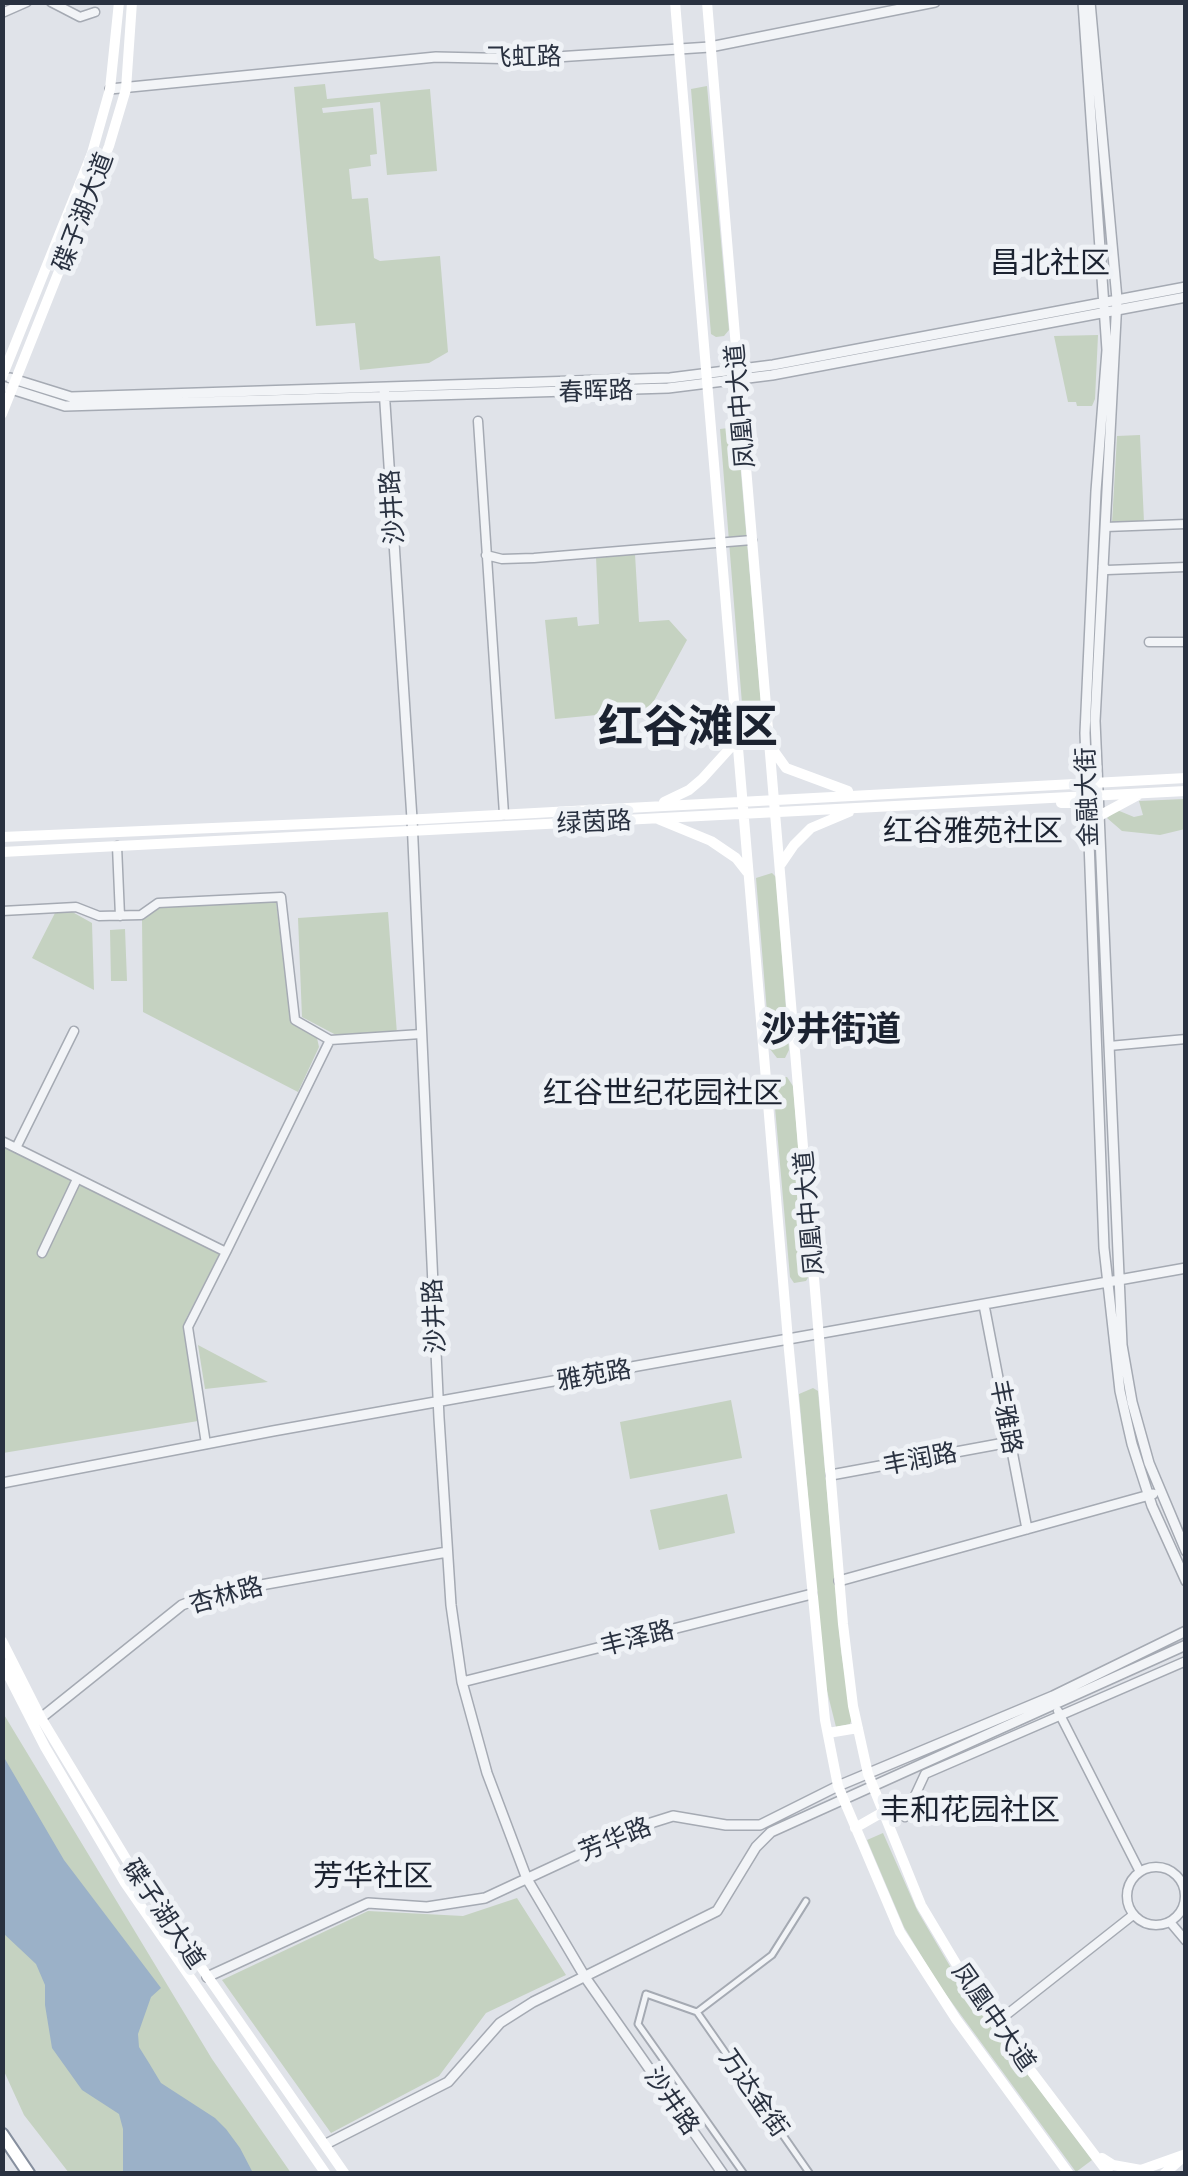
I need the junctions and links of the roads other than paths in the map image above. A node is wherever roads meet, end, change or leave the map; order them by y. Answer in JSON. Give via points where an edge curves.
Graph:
{"nodes":[{"id":1,"x":27,"y":2,"type":"edge"},
{"id":2,"x":50,"y":2,"type":"edge"},
{"id":3,"x":119,"y":2,"type":"edge"},
{"id":4,"x":132,"y":2,"type":"edge"},
{"id":5,"x":675,"y":2,"type":"edge"},
{"id":6,"x":707,"y":2,"type":"edge"},
{"id":7,"x":935,"y":2,"type":"edge"},
{"id":8,"x":1087,"y":2,"type":"edge"},
{"id":9,"x":8,"y":8,"type":"edge"},
{"id":10,"x":95,"y":12,"type":"dead end"},
{"id":11,"x":710,"y":47,"type":"junction"},
{"id":12,"x":678,"y":50,"type":"junction"},
{"id":13,"x":110,"y":89,"type":"junction"},
{"id":14,"x":126,"y":89,"type":"junction"},
{"id":15,"x":1186,"y":286,"type":"edge"},
{"id":16,"x":1186,"y":296,"type":"edge"},
{"id":17,"x":1111,"y":306,"type":"junction"},
{"id":18,"x":738,"y":375,"type":"junction"},
{"id":19,"x":3,"y":376,"type":"edge"},
{"id":20,"x":708,"y":378,"type":"junction"},
{"id":21,"x":10,"y":385,"type":"edge"},
{"id":22,"x":384,"y":392,"type":"junction"},
{"id":23,"x":2,"y":414,"type":"edge"},
{"id":24,"x":478,"y":422,"type":"dead end"},
{"id":25,"x":1186,"y":524,"type":"edge"},
{"id":26,"x":1105,"y":527,"type":"junction"},
{"id":27,"x":752,"y":540,"type":"junction"},
{"id":28,"x":722,"y":542,"type":"junction"},
{"id":29,"x":486,"y":554,"type":"junction"},
{"id":30,"x":1103,"y":566,"type":"junction"},
{"id":31,"x":1186,"y":567,"type":"edge"},
{"id":32,"x":1149,"y":642,"type":"dead end"},
{"id":33,"x":1186,"y":642,"type":"edge"},
{"id":34,"x":738,"y":732,"type":"junction"},
{"id":35,"x":771,"y":747,"type":"junction"},
{"id":36,"x":1186,"y":778,"type":"edge"},
{"id":37,"x":1092,"y":782,"type":"junction"},
{"id":38,"x":1186,"y":791,"type":"edge"},
{"id":39,"x":858,"y":794,"type":"junction"},
{"id":40,"x":1140,"y":794,"type":"junction"},
{"id":41,"x":1093,"y":796,"type":"junction"},
{"id":42,"x":775,"y":798,"type":"junction"},
{"id":43,"x":743,"y":800,"type":"junction"},
{"id":44,"x":1021,"y":800,"type":"junction"},
{"id":45,"x":656,"y":806,"type":"junction"},
{"id":46,"x":859,"y":808,"type":"junction"},
{"id":47,"x":776,"y":812,"type":"junction"},
{"id":48,"x":504,"y":814,"type":"junction"},
{"id":49,"x":744,"y":814,"type":"junction"},
{"id":50,"x":1093,"y":815,"type":"junction"},
{"id":51,"x":654,"y":818,"type":"junction"},
{"id":52,"x":412,"y":825,"type":"junction"},
{"id":53,"x":2,"y":836,"type":"edge"},
{"id":54,"x":117,"y":846,"type":"junction"},
{"id":55,"x":2,"y":852,"type":"edge"},
{"id":56,"x":780,"y":865,"type":"junction"},
{"id":57,"x":749,"y":874,"type":"junction"},
{"id":58,"x":2,"y":910,"type":"edge"},
{"id":59,"x":120,"y":916,"type":"junction"},
{"id":60,"x":74,"y":1031,"type":"dead end"},
{"id":61,"x":421,"y":1034,"type":"junction"},
{"id":62,"x":1186,"y":1039,"type":"edge"},
{"id":63,"x":330,"y":1040,"type":"junction"},
{"id":64,"x":1109,"y":1046,"type":"junction"},
{"id":65,"x":2,"y":1142,"type":"edge"},
{"id":66,"x":16,"y":1148,"type":"junction"},
{"id":67,"x":77,"y":1179,"type":"junction"},
{"id":68,"x":226,"y":1252,"type":"junction"},
{"id":69,"x":42,"y":1253,"type":"dead end"},
{"id":70,"x":1186,"y":1268,"type":"edge"},
{"id":71,"x":1119,"y":1280,"type":"junction"},
{"id":72,"x":1106,"y":1283,"type":"junction"},
{"id":73,"x":984,"y":1305,"type":"junction"},
{"id":74,"x":820,"y":1334,"type":"junction"},
{"id":75,"x":788,"y":1340,"type":"junction"},
{"id":76,"x":438,"y":1402,"type":"junction"},
{"id":77,"x":1010,"y":1442,"type":"junction"},
{"id":78,"x":206,"y":1444,"type":"junction"},
{"id":79,"x":831,"y":1476,"type":"junction"},
{"id":80,"x":2,"y":1484,"type":"edge"},
{"id":81,"x":1160,"y":1492,"type":"junction"},
{"id":82,"x":1148,"y":1495,"type":"junction"},
{"id":83,"x":1027,"y":1529,"type":"junction"},
{"id":84,"x":1186,"y":1551,"type":"edge"},
{"id":85,"x":447,"y":1552,"type":"junction"},
{"id":86,"x":839,"y":1581,"type":"junction"},
{"id":87,"x":1186,"y":1581,"type":"edge"},
{"id":88,"x":812,"y":1594,"type":"junction"},
{"id":89,"x":1186,"y":1631,"type":"edge"},
{"id":90,"x":2,"y":1641,"type":"edge"},
{"id":91,"x":1186,"y":1644,"type":"edge"},
{"id":92,"x":1186,"y":1660,"type":"edge"},
{"id":93,"x":2,"y":1663,"type":"edge"},
{"id":94,"x":462,"y":1682,"type":"junction"},
{"id":95,"x":1057,"y":1710,"type":"junction"},
{"id":96,"x":41,"y":1718,"type":"junction"},
{"id":97,"x":858,"y":1728,"type":"junction"},
{"id":98,"x":828,"y":1732,"type":"junction"},
{"id":99,"x":868,"y":1774,"type":"junction"},
{"id":100,"x":838,"y":1786,"type":"junction"},
{"id":101,"x":873,"y":1788,"type":"junction"},
{"id":102,"x":844,"y":1801,"type":"junction"},
{"id":103,"x":882,"y":1812,"type":"junction"},
{"id":104,"x":905,"y":1818,"type":"dead end"},
{"id":105,"x":855,"y":1828,"type":"junction"},
{"id":106,"x":1140,"y":1872,"type":"junction"},
{"id":107,"x":1182,"y":1875,"type":"edge"},
{"id":108,"x":527,"y":1879,"type":"junction"},
{"id":109,"x":806,"y":1901,"type":"dead end"},
{"id":110,"x":1133,"y":1915,"type":"junction"},
{"id":111,"x":1170,"y":1922,"type":"junction"},
{"id":112,"x":1186,"y":1941,"type":"edge"},
{"id":113,"x":207,"y":1977,"type":"junction"},
{"id":114,"x":585,"y":1977,"type":"junction"},
{"id":115,"x":697,"y":2012,"type":"junction"},
{"id":116,"x":996,"y":2024,"type":"junction"},
{"id":117,"x":1066,"y":2116,"type":"junction"},
{"id":118,"x":2,"y":2134,"type":"edge"},
{"id":119,"x":326,"y":2144,"type":"junction"},
{"id":120,"x":1186,"y":2155,"type":"edge"},
{"id":121,"x":29,"y":2174,"type":"edge"},
{"id":122,"x":326,"y":2174,"type":"edge"},
{"id":123,"x":345,"y":2174,"type":"edge"},
{"id":124,"x":722,"y":2174,"type":"edge"},
{"id":125,"x":744,"y":2174,"type":"edge"},
{"id":126,"x":810,"y":2174,"type":"edge"},
{"id":127,"x":1065,"y":2174,"type":"edge"},
{"id":128,"x":1109,"y":2174,"type":"edge"},
{"id":129,"x":1164,"y":2174,"type":"edge"}],
"edges":[{"from":1,"to":9,"type":"street"},
{"from":2,"to":10,"type":"street","via":[[80,17]]},
{"from":3,"to":13,"type":"main road","name":"碟子湖大道"},
{"from":4,"to":14,"type":"main road","name":"碟子湖大道"},
{"from":5,"to":12,"type":"main road","name":"凤凰中大道"},
{"from":6,"to":11,"type":"main road","name":"凤凰中大道"},
{"from":7,"to":11,"type":"street","name":"飞虹路"},
{"from":8,"to":17,"type":"street","name":"金融大街"},
{"from":11,"to":12,"type":"street","name":"飞虹路"},
{"from":11,"to":18,"type":"main road","name":"凤凰中大道"},
{"from":12,"to":14,"type":"street","name":"飞虹路","via":[[525,59],[436,56]]},
{"from":12,"to":20,"type":"main road","name":"凤凰中大道"},
{"from":13,"to":14,"type":"street","name":"飞虹路"},
{"from":13,"to":19,"type":"main road","name":"碟子湖大道","via":[[92,153]]},
{"from":14,"to":21,"type":"main road","name":"碟子湖大道"},
{"from":15,"to":17,"type":"street","name":"春晖路"},
{"from":16,"to":17,"type":"street","name":"春晖路"},
{"from":17,"to":18,"type":"street","name":"春晖路"},
{"from":17,"to":26,"type":"street","name":"金融大街"},
{"from":17,"to":37,"type":"street","name":"金融大街","via":[[1085,733]]},
{"from":18,"to":20,"type":"street","name":"春晖路"},
{"from":18,"to":27,"type":"main road","name":"凤凰中大道"},
{"from":19,"to":21,"type":"street","name":"春晖路"},
{"from":20,"to":22,"type":"street","name":"春晖路"},
{"from":20,"to":28,"type":"main road","name":"凤凰中大道"},
{"from":21,"to":22,"type":"street","name":"春晖路","via":[[65,406]]},
{"from":21,"to":23,"type":"main road","name":"碟子湖大道"},
{"from":22,"to":52,"type":"street","name":"沙井路"},
{"from":24,"to":29,"type":"street"},
{"from":25,"to":26,"type":"street"},
{"from":26,"to":30,"type":"street","name":"金融大街"},
{"from":27,"to":28,"type":"street"},
{"from":27,"to":35,"type":"main road","name":"凤凰中大道"},
{"from":28,"to":29,"type":"street","via":[[534,558]]},
{"from":28,"to":34,"type":"main road","name":"凤凰中大道"},
{"from":29,"to":48,"type":"street"},
{"from":30,"to":31,"type":"street"},
{"from":30,"to":37,"type":"street","name":"金融大街"},
{"from":32,"to":33,"type":"street"},
{"from":34,"to":43,"type":"main road","name":"凤凰中大道"},
{"from":34,"to":45,"type":"main road","via":[[702,779]]},
{"from":35,"to":39,"type":"main road","via":[[802,777]]},
{"from":35,"to":42,"type":"main road","name":"凤凰中大道"},
{"from":36,"to":37,"type":"main road","name":"绿茵路"},
{"from":37,"to":39,"type":"main road","name":"绿茵路"},
{"from":37,"to":41,"type":"street","name":"金融大街"},
{"from":38,"to":40,"type":"main road","name":"绿茵路"},
{"from":39,"to":42,"type":"main road","name":"绿茵路"},
{"from":40,"to":41,"type":"main road","name":"绿茵路"},
{"from":40,"to":50,"type":"main road"},
{"from":41,"to":44,"type":"main road","name":"绿茵路"},
{"from":41,"to":50,"type":"street","name":"金融大街"},
{"from":42,"to":43,"type":"main road","name":"绿茵路"},
{"from":42,"to":47,"type":"main road","name":"凤凰中大道"},
{"from":43,"to":45,"type":"main road","name":"绿茵路"},
{"from":43,"to":49,"type":"main road","name":"凤凰中大道"},
{"from":44,"to":46,"type":"main road","name":"绿茵路"},
{"from":44,"to":50,"type":"main road","via":[[1072,803]]},
{"from":45,"to":48,"type":"main road","name":"绿茵路"},
{"from":46,"to":47,"type":"main road","name":"绿茵路"},
{"from":46,"to":56,"type":"main road","via":[[812,828]]},
{"from":47,"to":49,"type":"main road","name":"绿茵路"},
{"from":47,"to":56,"type":"main road","name":"凤凰中大道"},
{"from":48,"to":52,"type":"main road","name":"绿茵路"},
{"from":49,"to":51,"type":"main road","name":"绿茵路"},
{"from":49,"to":57,"type":"main road","name":"凤凰中大道"},
{"from":50,"to":64,"type":"street","name":"金融大街"},
{"from":50,"to":72,"type":"street","name":"金融大街"},
{"from":51,"to":52,"type":"main road","name":"绿茵路"},
{"from":51,"to":57,"type":"main road","via":[[711,841]]},
{"from":52,"to":53,"type":"main road","name":"绿茵路"},
{"from":52,"to":54,"type":"main road","name":"绿茵路"},
{"from":52,"to":61,"type":"street","name":"沙井路"},
{"from":54,"to":55,"type":"main road","name":"绿茵路"},
{"from":54,"to":59,"type":"street"},
{"from":56,"to":74,"type":"main road","name":"凤凰中大道"},
{"from":57,"to":75,"type":"main road","name":"凤凰中大道"},
{"from":58,"to":59,"type":"street","via":[[76,907]]},
{"from":59,"to":63,"type":"street","via":[[142,915],[158,903],[281,897],[296,1020]]},
{"from":60,"to":66,"type":"street"},
{"from":61,"to":63,"type":"street"},
{"from":61,"to":76,"type":"street","name":"沙井路"},
{"from":62,"to":64,"type":"street"},
{"from":63,"to":68,"type":"street"},
{"from":64,"to":71,"type":"street","name":"金融大街"},
{"from":65,"to":66,"type":"street"},
{"from":66,"to":67,"type":"street"},
{"from":67,"to":68,"type":"street"},
{"from":67,"to":69,"type":"street"},
{"from":68,"to":78,"type":"street","via":[[188,1327]]},
{"from":70,"to":71,"type":"street","name":"雅苑路"},
{"from":71,"to":72,"type":"street","name":"雅苑路"},
{"from":71,"to":81,"type":"street","name":"金融大街","via":[[1132,1402]]},
{"from":72,"to":73,"type":"street","name":"雅苑路"},
{"from":72,"to":82,"type":"street","name":"金融大街","via":[[1120,1392]]},
{"from":73,"to":74,"type":"street","name":"雅苑路"},
{"from":73,"to":77,"type":"street","name":"丰雅路"},
{"from":74,"to":75,"type":"street","name":"雅苑路"},
{"from":74,"to":79,"type":"main road","name":"凤凰中大道"},
{"from":75,"to":76,"type":"street","name":"雅苑路"},
{"from":75,"to":88,"type":"main road","name":"凤凰中大道"},
{"from":76,"to":78,"type":"street","name":"雅苑路"},
{"from":76,"to":85,"type":"street","name":"沙井路"},
{"from":77,"to":79,"type":"street","name":"丰润路"},
{"from":77,"to":83,"type":"street","name":"丰雅路"},
{"from":78,"to":80,"type":"street","name":"雅苑路"},
{"from":79,"to":86,"type":"main road","name":"凤凰中大道"},
{"from":81,"to":82,"type":"street"},
{"from":81,"to":84,"type":"street","name":"金融大街"},
{"from":82,"to":83,"type":"street"},
{"from":82,"to":87,"type":"street","name":"金融大街"},
{"from":83,"to":86,"type":"street"},
{"from":85,"to":94,"type":"street","name":"沙井路"},
{"from":85,"to":96,"type":"street","name":"杏林路","via":[[210,1594],[182,1605]]},
{"from":86,"to":97,"type":"main road","name":"凤凰中大道"},
{"from":88,"to":94,"type":"street","name":"丰泽路"},
{"from":88,"to":98,"type":"main road","name":"凤凰中大道"},
{"from":89,"to":99,"type":"street","name":"芳华路"},
{"from":90,"to":96,"type":"main road","name":"碟子湖大道"},
{"from":91,"to":95,"type":"street"},
{"from":92,"to":95,"type":"street"},
{"from":93,"to":122,"type":"main road","name":"碟子湖大道","via":[[125,1883]]},
{"from":94,"to":108,"type":"street","name":"沙井路"},
{"from":95,"to":101,"type":"street"},
{"from":95,"to":104,"type":"street","via":[[925,1774]]},
{"from":95,"to":106,"type":"street"},
{"from":96,"to":113,"type":"main road","name":"碟子湖大道"},
{"from":97,"to":98,"type":"main road"},
{"from":97,"to":99,"type":"main road","name":"凤凰中大道"},
{"from":98,"to":100,"type":"main road","name":"凤凰中大道"},
{"from":99,"to":100,"type":"street","name":"芳华路"},
{"from":99,"to":101,"type":"main road","name":"凤凰中大道"},
{"from":100,"to":102,"type":"main road","name":"凤凰中大道"},
{"from":100,"to":108,"type":"street","name":"芳华路","via":[[760,1825],[673,1816]]},
{"from":101,"to":102,"type":"street"},
{"from":101,"to":103,"type":"main road","name":"凤凰中大道"},
{"from":102,"to":105,"type":"main road","name":"凤凰中大道"},
{"from":102,"to":114,"type":"street","via":[[771,1832],[717,1911]]},
{"from":103,"to":105,"type":"main road"},
{"from":103,"to":116,"type":"main road","name":"凤凰中大道","via":[[921,1905]]},
{"from":105,"to":127,"type":"main road","name":"凤凰中大道","via":[[900,1932]]},
{"from":106,"to":107,"type":"street","via":[[1156,1867]]},
{"from":106,"to":110,"type":"street","via":[[1126,1897]]},
{"from":107,"to":111,"type":"street","via":[[1186,1897]]},
{"from":108,"to":113,"type":"street","name":"芳华路","via":[[454,1905],[368,1904]]},
{"from":108,"to":114,"type":"street","name":"沙井路"},
{"from":109,"to":115,"type":"street","via":[[772,1955]]},
{"from":110,"to":111,"type":"street","via":[[1154,1926]]},
{"from":110,"to":116,"type":"street"},
{"from":111,"to":112,"type":"street"},
{"from":113,"to":119,"type":"main road","name":"碟子湖大道"},
{"from":114,"to":119,"type":"street","via":[[500,2023],[448,2082]]},
{"from":114,"to":124,"type":"street","name":"沙井路"},
{"from":115,"to":125,"type":"street","via":[[646,1994],[638,2024]]},
{"from":115,"to":126,"type":"street","name":"万达金街"},
{"from":116,"to":117,"type":"main road","name":"凤凰中大道"},
{"from":117,"to":120,"type":"main road","via":[[1113,2165],[1141,2170]]},
{"from":117,"to":128,"type":"main road","name":"凤凰中大道"},
{"from":118,"to":121,"type":"highway"},
{"from":119,"to":123,"type":"main road","name":"碟子湖大道"},
{"from":120,"to":129,"type":"main road"}]}
